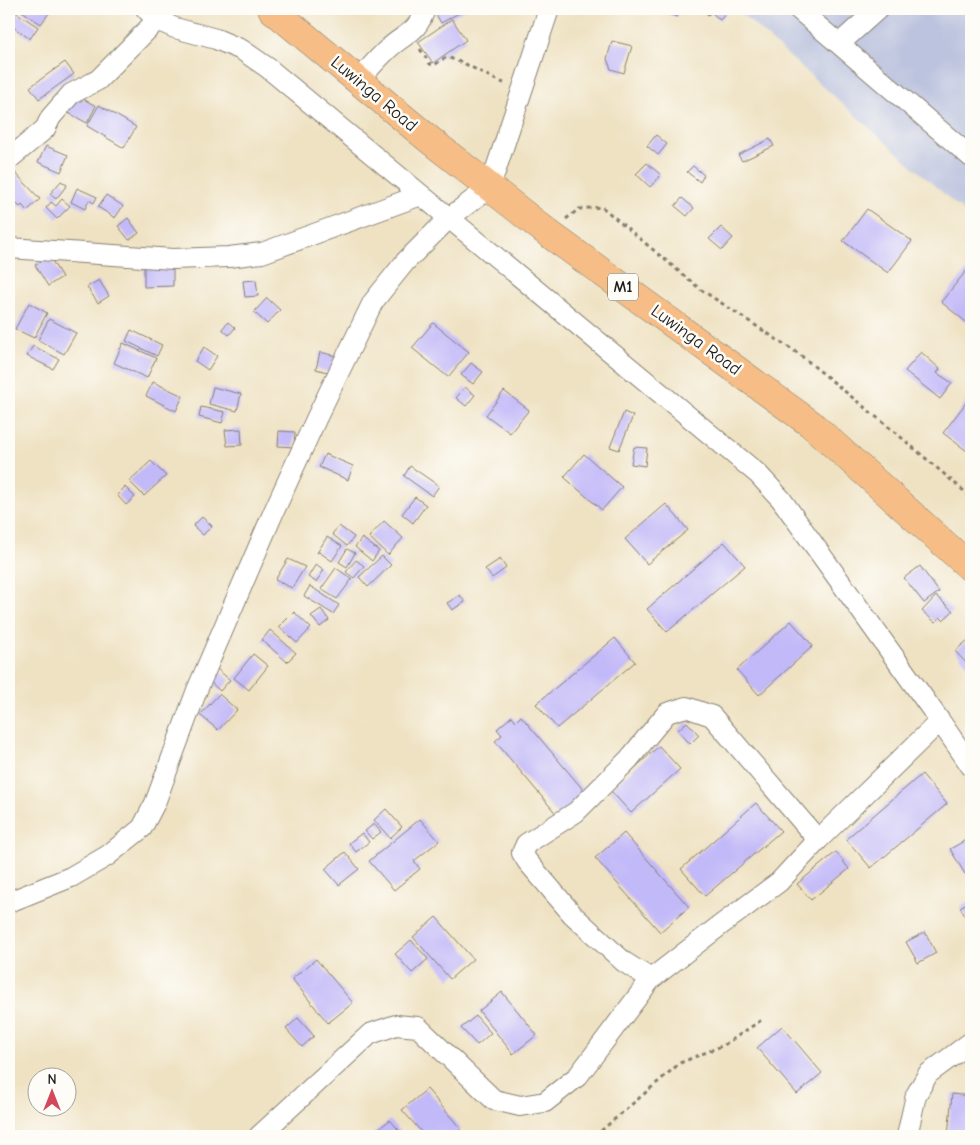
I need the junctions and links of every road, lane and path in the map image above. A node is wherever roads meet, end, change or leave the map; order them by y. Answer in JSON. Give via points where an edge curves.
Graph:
{"nodes":[{"id":1,"x":272,"y":9,"type":"edge"},
{"id":2,"x":425,"y":9,"type":"edge"},
{"id":3,"x":549,"y":9,"type":"edge"},
{"id":4,"x":798,"y":9,"type":"edge"},
{"id":5,"x":878,"y":9,"type":"edge"},
{"id":6,"x":156,"y":12,"type":"edge"},
{"id":7,"x":410,"y":34,"type":"junction"},
{"id":8,"x":839,"y":44,"type":"junction"},
{"id":9,"x":358,"y":81,"type":"junction"},
{"id":10,"x":526,"y":82,"type":"junction"},
{"id":11,"x":971,"y":157,"type":"edge"},
{"id":12,"x":9,"y":159,"type":"edge"},
{"id":13,"x":490,"y":187,"type":"junction"},
{"id":14,"x":422,"y":195,"type":"junction"},
{"id":15,"x":449,"y":218,"type":"junction"},
{"id":16,"x":548,"y":233,"type":"junction"},
{"id":17,"x":9,"y":248,"type":"edge"},
{"id":18,"x":971,"y":497,"type":"edge"},
{"id":19,"x":971,"y":568,"type":"edge"},
{"id":20,"x":940,"y":721,"type":"junction"},
{"id":21,"x":971,"y":766,"type":"edge"},
{"id":22,"x":818,"y":840,"type":"junction"},
{"id":23,"x":9,"y":902,"type":"edge"},
{"id":24,"x":651,"y":980,"type":"junction"},
{"id":25,"x":763,"y":1019,"type":"dead end"},
{"id":26,"x":971,"y":1042,"type":"edge"},
{"id":27,"x":259,"y":1136,"type":"edge"},
{"id":28,"x":595,"y":1136,"type":"edge"},
{"id":29,"x":907,"y":1136,"type":"edge"}],
"edges":[{"from":1,"to":9,"type":"highway","name":"Luwinga Road","number":"M1"},
{"from":2,"to":7,"type":"street"},
{"from":3,"to":10,"type":"street"},
{"from":4,"to":8,"type":"street"},
{"from":5,"to":8,"type":"street"},
{"from":6,"to":12,"type":"street","via":[[98,80],[71,94],[45,129]]},
{"from":6,"to":14,"type":"street","via":[[175,28],[242,50]]},
{"from":7,"to":9,"type":"street","via":[[385,51]]},
{"from":7,"to":10,"type":"path","via":[[432,65],[447,58],[455,59],[499,81],[510,84]]},
{"from":8,"to":11,"type":"street"},
{"from":9,"to":13,"type":"highway","name":"Luwinga Road","number":"M1"},
{"from":10,"to":13,"type":"street"},
{"from":13,"to":15,"type":"street"},
{"from":13,"to":16,"type":"highway","name":"Luwinga Road","number":"M1"},
{"from":14,"to":15,"type":"street"},
{"from":14,"to":17,"type":"street","via":[[262,253],[173,259]]},
{"from":15,"to":20,"type":"street","via":[[758,474],[781,499]]},
{"from":15,"to":23,"type":"street","via":[[405,262],[373,302],[274,511],[196,690],[155,803],[142,828],[107,856],[71,877]]},
{"from":16,"to":18,"type":"path","via":[[579,209],[602,207],[700,290],[799,354]]},
{"from":16,"to":19,"type":"highway","name":"Luwinga Road","number":"M1","via":[[811,424]]},
{"from":20,"to":21,"type":"street"},
{"from":20,"to":22,"type":"street"},
{"from":22,"to":24,"type":"street","via":[[779,882]]},
{"from":22,"to":24,"type":"street","via":[[712,716],[686,707],[668,713],[629,759],[576,812],[526,844],[522,852],[574,916],[624,962]]},
{"from":24,"to":27,"type":"street","via":[[578,1076],[545,1102],[520,1106],[494,1100],[418,1027],[396,1025],[370,1034]]},
{"from":25,"to":28,"type":"path","via":[[724,1045],[680,1063]]},
{"from":26,"to":29,"type":"street","via":[[928,1074],[916,1096]]}]}
